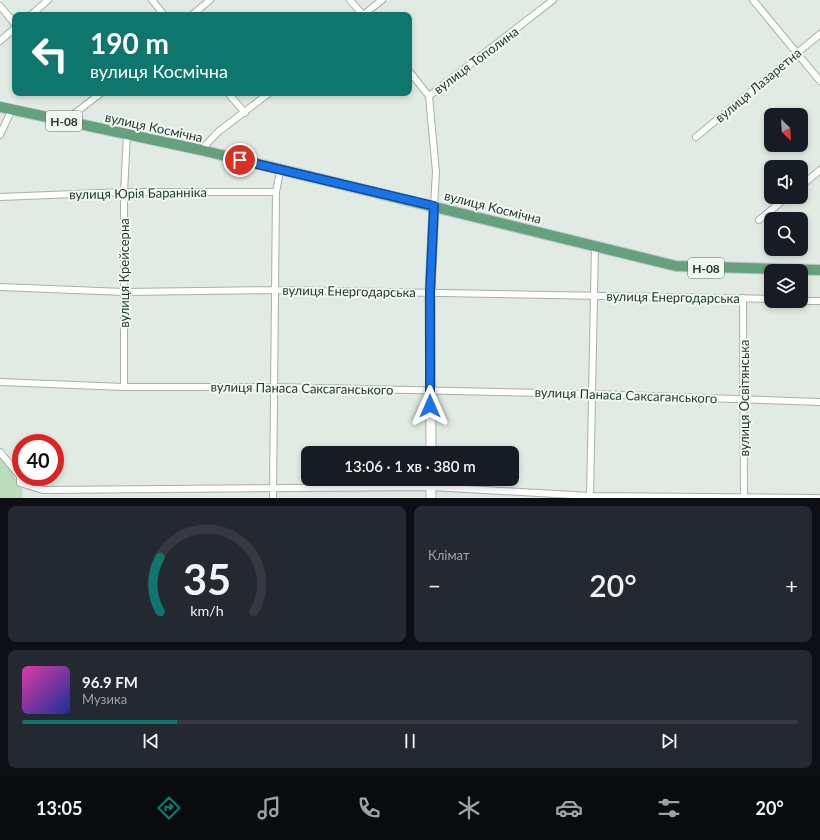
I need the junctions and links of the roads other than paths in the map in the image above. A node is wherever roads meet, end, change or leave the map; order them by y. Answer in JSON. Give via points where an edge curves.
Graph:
{"nodes":[{"id":1,"x":48,"y":0,"type":"edge"},
{"id":2,"x":152,"y":0,"type":"edge"},
{"id":3,"x":210,"y":0,"type":"edge"},
{"id":4,"x":350,"y":0,"type":"edge"},
{"id":5,"x":382,"y":0,"type":"edge"},
{"id":6,"x":753,"y":0,"type":"edge"},
{"id":7,"x":552,"y":1,"type":"edge"},
{"id":8,"x":0,"y":6,"type":"edge"},
{"id":9,"x":34,"y":12,"type":"edge"},
{"id":10,"x":162,"y":12,"type":"edge"},
{"id":11,"x":196,"y":12,"type":"edge"},
{"id":12,"x":360,"y":12,"type":"edge"},
{"id":13,"x":367,"y":12,"type":"edge"},
{"id":14,"x":12,"y":20,"type":"edge"},
{"id":15,"x":12,"y":31,"type":"edge"},
{"id":16,"x":820,"y":34,"type":"edge"},
{"id":17,"x":0,"y":41,"type":"edge"},
{"id":18,"x":797,"y":53,"type":"junction"},
{"id":19,"x":412,"y":75,"type":"edge"},
{"id":20,"x":820,"y":81,"type":"edge"},
{"id":21,"x":97,"y":96,"type":"edge"},
{"id":22,"x":230,"y":96,"type":"edge"},
{"id":23,"x":265,"y":96,"type":"edge"},
{"id":24,"x":429,"y":96,"type":"junction"},
{"id":25,"x":0,"y":107,"type":"edge"},
{"id":26,"x":12,"y":109,"type":"junction"},
{"id":27,"x":244,"y":113,"type":"junction"},
{"id":28,"x":65,"y":121,"type":"junction"},
{"id":29,"x":0,"y":136,"type":"edge"},
{"id":30,"x":128,"y":136,"type":"junction"},
{"id":31,"x":696,"y":137,"type":"dead end"},
{"id":32,"x":201,"y":150,"type":"junction"},
{"id":33,"x":280,"y":170,"type":"junction"},
{"id":34,"x":820,"y":170,"type":"edge"},
{"id":35,"x":808,"y":180,"type":"edge"},
{"id":36,"x":124,"y":192,"type":"junction"},
{"id":37,"x":276,"y":192,"type":"junction"},
{"id":38,"x":0,"y":197,"type":"edge"},
{"id":39,"x":778,"y":204,"type":"edge"},
{"id":40,"x":434,"y":206,"type":"junction"},
{"id":41,"x":759,"y":220,"type":"dead end"},
{"id":42,"x":595,"y":245,"type":"junction"},
{"id":43,"x":820,"y":270,"type":"edge"},
{"id":44,"x":0,"y":286,"type":"edge"},
{"id":45,"x":276,"y":290,"type":"junction"},
{"id":46,"x":124,"y":292,"type":"junction"},
{"id":47,"x":430,"y":292,"type":"junction"},
{"id":48,"x":594,"y":295,"type":"junction"},
{"id":49,"x":744,"y":298,"type":"junction"},
{"id":50,"x":764,"y":299,"type":"edge"},
{"id":51,"x":808,"y":300,"type":"edge"},
{"id":52,"x":820,"y":301,"type":"edge"},
{"id":53,"x":0,"y":382,"type":"edge"},
{"id":54,"x":124,"y":387,"type":"junction"},
{"id":55,"x":274,"y":387,"type":"junction"},
{"id":56,"x":430,"y":390,"type":"junction"},
{"id":57,"x":591,"y":394,"type":"junction"},
{"id":58,"x":744,"y":399,"type":"junction"},
{"id":59,"x":820,"y":402,"type":"edge"},
{"id":60,"x":430,"y":446,"type":"edge"},
{"id":61,"x":0,"y":452,"type":"edge"},
{"id":62,"x":336,"y":486,"type":"edge"},
{"id":63,"x":431,"y":486,"type":"edge"},
{"id":64,"x":465,"y":486,"type":"edge"},
{"id":65,"x":273,"y":488,"type":"junction"},
{"id":66,"x":590,"y":497,"type":"edge"},
{"id":67,"x":744,"y":497,"type":"edge"},
{"id":68,"x":273,"y":498,"type":"edge"},
{"id":69,"x":431,"y":498,"type":"edge"},
{"id":70,"x":818,"y":498,"type":"edge"}],
"edges":[{"from":1,"to":9,"type":"street"},
{"from":2,"to":10,"type":"street"},
{"from":3,"to":11,"type":"street"},
{"from":4,"to":12,"type":"street"},
{"from":5,"to":13,"type":"street"},
{"from":6,"to":18,"type":"street"},
{"from":7,"to":24,"type":"street","name":"вулиця Тополина"},
{"from":8,"to":14,"type":"street"},
{"from":15,"to":17,"type":"street"},
{"from":16,"to":18,"type":"street","name":"вулиця Лазаретна"},
{"from":18,"to":20,"type":"street"},
{"from":18,"to":31,"type":"street","name":"вулиця Лазаретна"},
{"from":19,"to":24,"type":"street"},
{"from":21,"to":28,"type":"street"},
{"from":22,"to":27,"type":"street"},
{"from":23,"to":27,"type":"street"},
{"from":24,"to":40,"type":"street","name":"вулиця Тополина","via":[[436,172]]},
{"from":25,"to":26,"type":"main road","name":"вулиця Космічна","number":"Н-08"},
{"from":26,"to":28,"type":"main road","name":"вулиця Космічна","number":"Н-08"},
{"from":26,"to":29,"type":"street"},
{"from":27,"to":32,"type":"street","via":[[218,132]]},
{"from":28,"to":30,"type":"main road","name":"вулиця Космічна","number":"Н-08"},
{"from":30,"to":32,"type":"main road","name":"вулиця Космічна","number":"Н-08"},
{"from":30,"to":36,"type":"street","name":"вулиця Крейсерна"},
{"from":32,"to":33,"type":"main road","name":"вулиця Космічна","number":"Н-08"},
{"from":33,"to":37,"type":"street"},
{"from":33,"to":40,"type":"main road","name":"вулиця Космічна","number":"Н-08"},
{"from":34,"to":35,"type":"street"},
{"from":36,"to":37,"type":"street","name":"вулиця Юрія Баранніка"},
{"from":36,"to":38,"type":"street","name":"вулиця Юрія Баранніка"},
{"from":36,"to":46,"type":"street","name":"вулиця Крейсерна"},
{"from":37,"to":45,"type":"street"},
{"from":39,"to":41,"type":"street"},
{"from":40,"to":42,"type":"main road","name":"вулиця Космічна","number":"Н-08"},
{"from":40,"to":47,"type":"street"},
{"from":42,"to":43,"type":"main road","name":"вулиця Космічна","number":"Н-08","via":[[691,268]]},
{"from":42,"to":48,"type":"street"},
{"from":44,"to":46,"type":"street","name":"вулиця Енергодарська"},
{"from":45,"to":46,"type":"street","name":"вулиця Енергодарська"},
{"from":45,"to":47,"type":"street","name":"вулиця Енергодарська"},
{"from":45,"to":55,"type":"street"},
{"from":46,"to":54,"type":"street","name":"вулиця Крейсерна"},
{"from":47,"to":48,"type":"street","name":"вулиця Енергодарська"},
{"from":47,"to":56,"type":"street"},
{"from":48,"to":49,"type":"street","name":"вулиця Енергодарська"},
{"from":48,"to":57,"type":"street"},
{"from":49,"to":50,"type":"street","name":"вулиця Енергодарська"},
{"from":49,"to":58,"type":"street","name":"вулиця Освітянська"},
{"from":51,"to":52,"type":"street"},
{"from":53,"to":54,"type":"street","name":"вулиця Панаса Саксаганського"},
{"from":54,"to":55,"type":"street","name":"вулиця Панаса Саксаганського"},
{"from":55,"to":56,"type":"street","name":"вулиця Панаса Саксаганського"},
{"from":55,"to":65,"type":"street"},
{"from":56,"to":57,"type":"street","name":"вулиця Панаса Саксаганського"},
{"from":56,"to":60,"type":"street"},
{"from":57,"to":58,"type":"street","name":"вулиця Панаса Саксаганського"},
{"from":57,"to":66,"type":"street"},
{"from":58,"to":59,"type":"street","name":"вулиця Панаса Саксаганського"},
{"from":58,"to":67,"type":"street","name":"вулиця Освітянська"},
{"from":61,"to":65,"type":"street","via":[[20,476],[20,483],[43,490]]},
{"from":62,"to":65,"type":"street"},
{"from":63,"to":69,"type":"street"},
{"from":64,"to":66,"type":"street"},
{"from":65,"to":68,"type":"street"},
{"from":66,"to":67,"type":"street"},
{"from":67,"to":70,"type":"street"}]}
